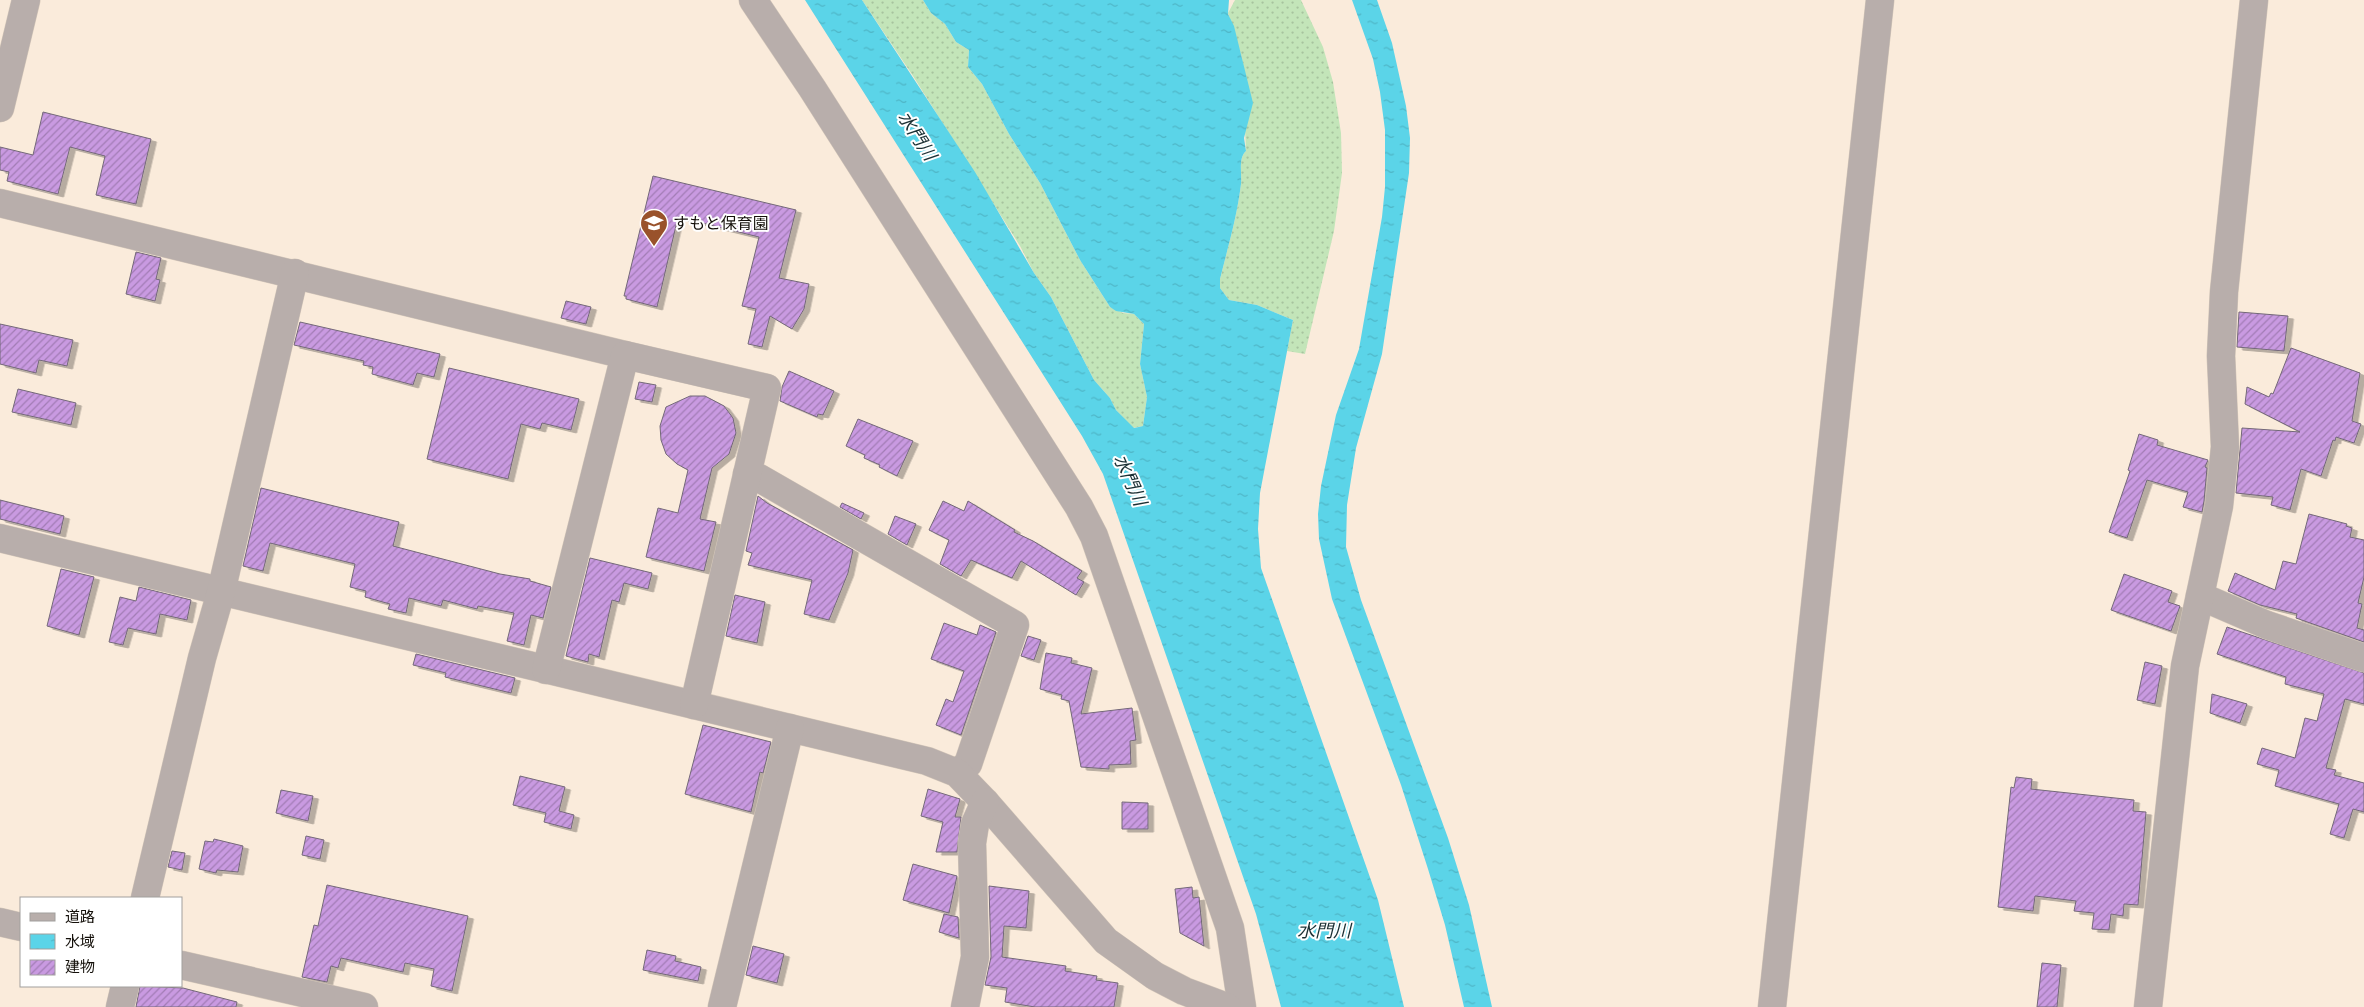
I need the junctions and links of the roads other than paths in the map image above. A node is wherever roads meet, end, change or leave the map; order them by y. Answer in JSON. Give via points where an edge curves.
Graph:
{"nodes":[{"id":1,"x":26,"y":0,"type":"edge"},
{"id":2,"x":753,"y":0,"type":"edge"},
{"id":3,"x":1880,"y":0,"type":"edge"},
{"id":4,"x":2254,"y":0,"type":"edge"},
{"id":5,"x":0,"y":108,"type":"edge"},
{"id":6,"x":0,"y":203,"type":"edge"},
{"id":7,"x":296,"y":273,"type":"junction"},
{"id":8,"x":625,"y":355,"type":"junction"},
{"id":9,"x":747,"y":474,"type":"junction"},
{"id":10,"x":0,"y":538,"type":"edge"},
{"id":11,"x":221,"y":592,"type":"junction"},
{"id":12,"x":2200,"y":596,"type":"junction"},
{"id":13,"x":2364,"y":658,"type":"edge"},
{"id":14,"x":546,"y":670,"type":"junction"},
{"id":15,"x":694,"y":706,"type":"junction"},
{"id":16,"x":790,"y":728,"type":"junction"},
{"id":17,"x":957,"y":774,"type":"junction"},
{"id":18,"x":985,"y":802,"type":"junction"},
{"id":19,"x":145,"y":897,"type":"edge"},
{"id":20,"x":0,"y":922,"type":"edge"},
{"id":21,"x":20,"y":927,"type":"edge"},
{"id":22,"x":182,"y":965,"type":"edge"},
{"id":23,"x":125,"y":987,"type":"edge"},
{"id":24,"x":120,"y":1007,"type":"edge"},
{"id":25,"x":364,"y":1007,"type":"edge"},
{"id":26,"x":722,"y":1007,"type":"edge"},
{"id":27,"x":965,"y":1007,"type":"edge"},
{"id":28,"x":1227,"y":1007,"type":"edge"},
{"id":29,"x":1242,"y":1007,"type":"edge"},
{"id":30,"x":1772,"y":1007,"type":"edge"},
{"id":31,"x":2148,"y":1007,"type":"edge"}],
"edges":[{"from":1,"to":5,"type":"street"},
{"from":2,"to":29,"type":"street","via":[[856,156],[1074,499],[1094,536],[1230,928]]},
{"from":3,"to":30,"type":"street"},
{"from":4,"to":12,"type":"street","via":[[2224,292],[2221,356],[2226,447],[2219,506]]},
{"from":6,"to":7,"type":"street"},
{"from":7,"to":8,"type":"street"},
{"from":7,"to":11,"type":"street"},
{"from":8,"to":9,"type":"street","via":[[767,388]]},
{"from":8,"to":14,"type":"street"},
{"from":9,"to":15,"type":"street"},
{"from":9,"to":17,"type":"street","via":[[1015,625],[968,764]]},
{"from":10,"to":11,"type":"street"},
{"from":11,"to":14,"type":"street"},
{"from":11,"to":19,"type":"street","via":[[202,658]]},
{"from":12,"to":13,"type":"street","via":[[2267,625]]},
{"from":12,"to":31,"type":"street","via":[[2185,666]]},
{"from":14,"to":15,"type":"street"},
{"from":15,"to":16,"type":"street"},
{"from":16,"to":17,"type":"street","via":[[926,761]]},
{"from":16,"to":26,"type":"street"},
{"from":17,"to":18,"type":"street"},
{"from":18,"to":27,"type":"street","via":[[975,824],[972,843],[975,957]]},
{"from":18,"to":28,"type":"street","via":[[1106,941],[1155,976]]},
{"from":20,"to":21,"type":"street"},
{"from":22,"to":25,"type":"street"},
{"from":23,"to":24,"type":"street"}]}
